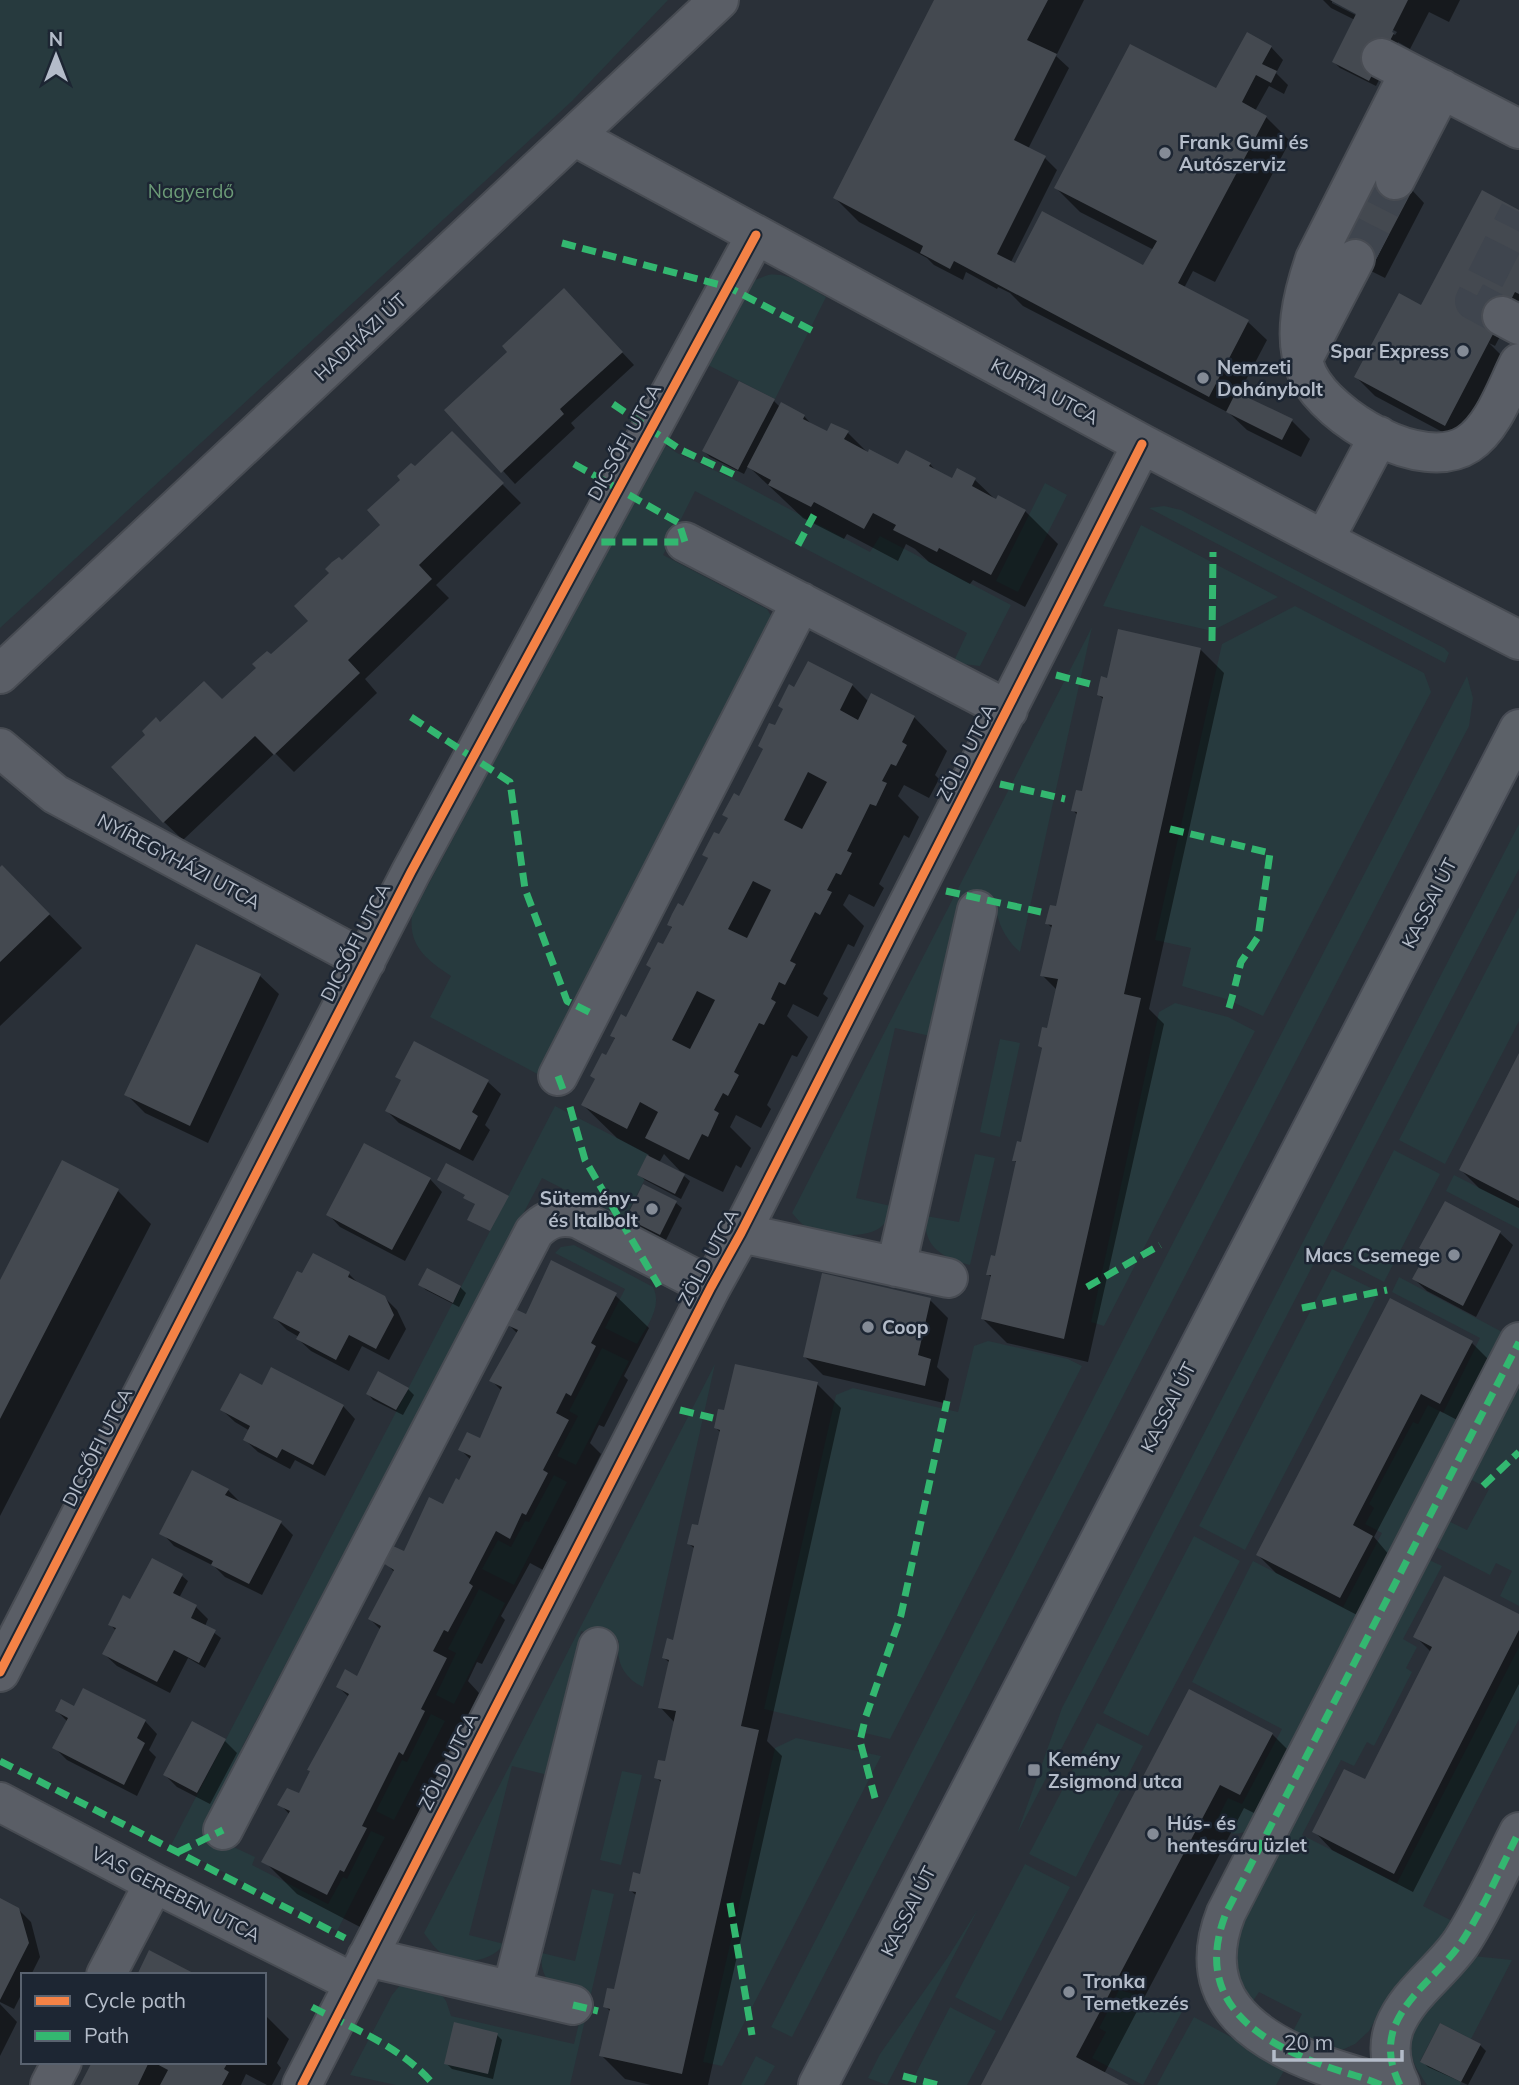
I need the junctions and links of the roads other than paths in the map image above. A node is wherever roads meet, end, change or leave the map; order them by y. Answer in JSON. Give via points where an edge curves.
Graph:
{"nodes":[{"id":1,"x":719,"y":0,"type":"edge"},
{"id":2,"x":1411,"y":73,"type":"junction"},
{"id":3,"x":1519,"y":129,"type":"edge"},
{"id":4,"x":574,"y":136,"type":"junction"},
{"id":5,"x":1395,"y":180,"type":"tunnel mouth"},
{"id":6,"x":756,"y":235,"type":"junction"},
{"id":7,"x":1355,"y":258,"type":"tunnel mouth"},
{"id":8,"x":1303,"y":358,"type":"junction"},
{"id":9,"x":1519,"y":363,"type":"edge"},
{"id":10,"x":1379,"y":436,"type":"junction"},
{"id":11,"x":1142,"y":443,"type":"junction"},
{"id":12,"x":1324,"y":540,"type":"junction"},
{"id":13,"x":685,"y":542,"type":"dead end"},
{"id":14,"x":800,"y":602,"type":"junction"},
{"id":15,"x":1519,"y":640,"type":"edge"},
{"id":16,"x":0,"y":674,"type":"edge"},
{"id":17,"x":1008,"y":710,"type":"junction"},
{"id":18,"x":1519,"y":729,"type":"edge"},
{"id":19,"x":0,"y":748,"type":"edge"},
{"id":20,"x":977,"y":910,"type":"dead end"},
{"id":21,"x":366,"y":961,"type":"junction"},
{"id":22,"x":558,"y":1076,"type":"dead end"},
{"id":23,"x":741,"y":1233,"type":"junction"},
{"id":24,"x":896,"y":1267,"type":"junction"},
{"id":25,"x":948,"y":1278,"type":"dead end"},
{"id":26,"x":711,"y":1287,"type":"junction"},
{"id":27,"x":1519,"y":1342,"type":"edge"},
{"id":28,"x":598,"y":1647,"type":"dead end"},
{"id":29,"x":0,"y":1672,"type":"edge"},
{"id":30,"x":0,"y":1802,"type":"edge"},
{"id":31,"x":223,"y":1830,"type":"dead end"},
{"id":32,"x":1519,"y":1832,"type":"edge"},
{"id":33,"x":154,"y":1883,"type":"junction"},
{"id":34,"x":360,"y":1970,"type":"junction"},
{"id":35,"x":107,"y":1973,"type":"edge"},
{"id":36,"x":512,"y":1990,"type":"junction"},
{"id":37,"x":573,"y":2005,"type":"dead end"},
{"id":38,"x":61,"y":2064,"type":"edge"},
{"id":39,"x":50,"y":2085,"type":"edge"},
{"id":40,"x":302,"y":2085,"type":"edge"},
{"id":41,"x":818,"y":2085,"type":"edge"},
{"id":42,"x":1381,"y":2085,"type":"edge"},
{"id":43,"x":1401,"y":2085,"type":"edge"}],
"edges":[{"from":1,"to":4,"type":"street","name":"HADHÁZI ÚT"},
{"from":2,"to":3,"type":"street"},
{"from":2,"to":5,"type":"street"},
{"from":2,"to":8,"type":"street","via":[[1315,259],[1300,328]]},
{"from":4,"to":6,"type":"street","name":"KURTA UTCA"},
{"from":4,"to":16,"type":"street","name":"HADHÁZI ÚT"},
{"from":6,"to":11,"type":"street","name":"KURTA UTCA"},
{"from":6,"to":21,"type":"street","name":"DICSŐFI UTCA"},
{"from":7,"to":8,"type":"street"},
{"from":8,"to":10,"type":"street","via":[[1320,394]]},
{"from":9,"to":10,"type":"street","via":[[1480,435],[1466,446],[1435,453],[1417,451]]},
{"from":10,"to":12,"type":"street"},
{"from":11,"to":12,"type":"street","name":"KURTA UTCA"},
{"from":11,"to":17,"type":"street","name":"ZÖLD UTCA"},
{"from":12,"to":15,"type":"street","name":"KURTA UTCA"},
{"from":13,"to":14,"type":"street"},
{"from":14,"to":17,"type":"street"},
{"from":14,"to":22,"type":"street"},
{"from":17,"to":23,"type":"street","name":"ZÖLD UTCA"},
{"from":18,"to":41,"type":"main road","name":"KASSAI ÚT"},
{"from":19,"to":21,"type":"street","name":"NYÍREGYHÁZI UTCA","via":[[55,794]]},
{"from":20,"to":24,"type":"street"},
{"from":21,"to":29,"type":"street","name":"DICSŐFI UTCA"},
{"from":23,"to":24,"type":"street"},
{"from":23,"to":26,"type":"street","name":"ZÖLD UTCA"},
{"from":24,"to":25,"type":"street"},
{"from":26,"to":31,"type":"street","via":[[579,1219],[554,1218],[534,1232]]},
{"from":26,"to":34,"type":"street","name":"ZÖLD UTCA"},
{"from":27,"to":42,"type":"street","via":[[1226,1913],[1216,1943],[1222,1990],[1251,2027],[1301,2057]]},
{"from":28,"to":36,"type":"street"},
{"from":30,"to":33,"type":"street","name":"VAS GEREBEN UTCA"},
{"from":32,"to":43,"type":"street","via":[[1460,1944],[1398,2019],[1390,2052]]},
{"from":33,"to":34,"type":"street","name":"VAS GEREBEN UTCA"},
{"from":33,"to":35,"type":"street"},
{"from":34,"to":36,"type":"street","name":"VAS GEREBEN UTCA"},
{"from":34,"to":40,"type":"street","name":"ZÖLD UTCA"},
{"from":36,"to":37,"type":"street","name":"VAS GEREBEN UTCA"},
{"from":38,"to":39,"type":"street"}]}
